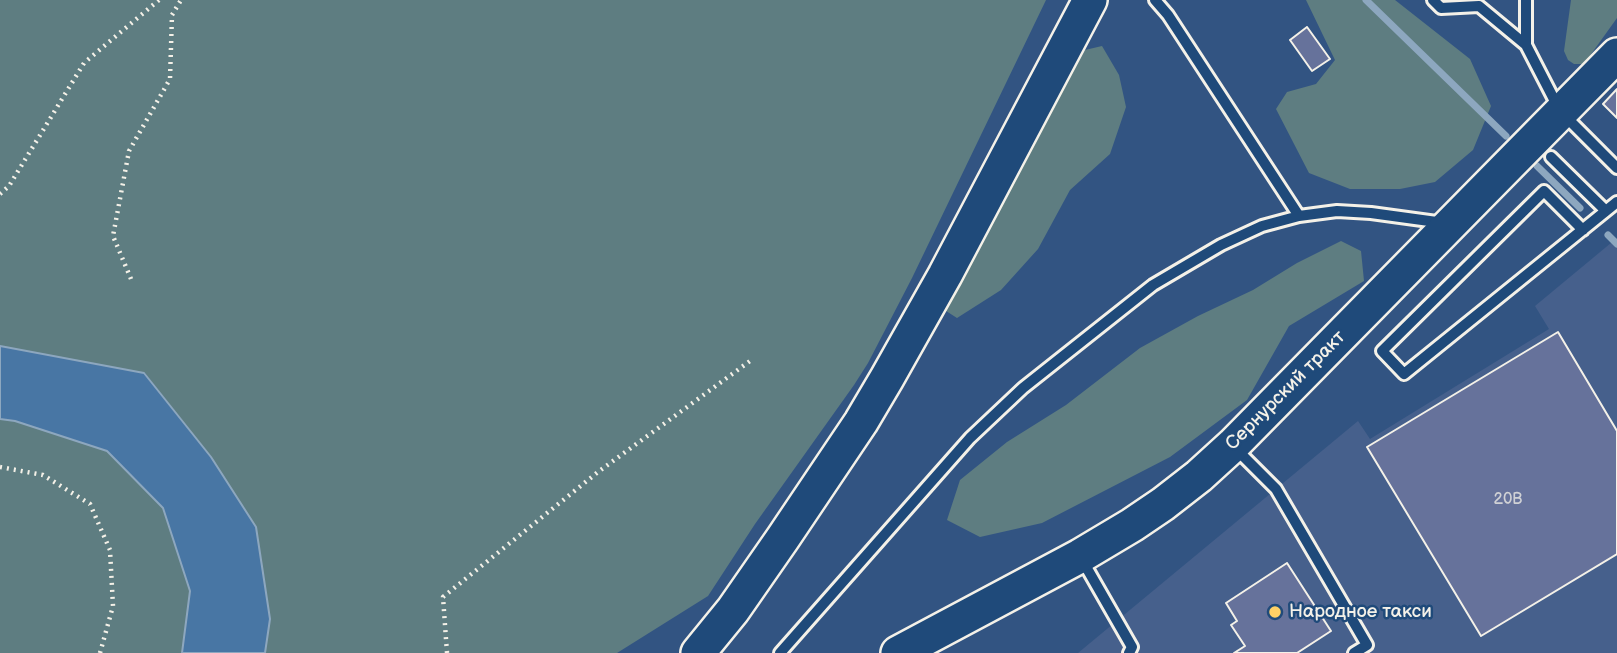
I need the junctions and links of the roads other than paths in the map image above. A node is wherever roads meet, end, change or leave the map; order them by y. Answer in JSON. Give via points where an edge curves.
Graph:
{"nodes":[{"id":1,"x":1090,"y":0,"type":"edge"},
{"id":2,"x":1155,"y":0,"type":"edge"},
{"id":3,"x":1433,"y":0,"type":"edge"},
{"id":4,"x":1526,"y":0,"type":"edge"},
{"id":5,"x":1526,"y":45,"type":"junction"},
{"id":6,"x":1617,"y":55,"type":"edge"},
{"id":7,"x":1560,"y":111,"type":"junction"},
{"id":8,"x":1551,"y":157,"type":"dead end"},
{"id":9,"x":1617,"y":168,"type":"edge"},
{"id":10,"x":1617,"y":202,"type":"edge"},
{"id":11,"x":1606,"y":211,"type":"junction"},
{"id":12,"x":1299,"y":216,"type":"junction"},
{"id":13,"x":1449,"y":224,"type":"junction"},
{"id":14,"x":1583,"y":230,"type":"junction"},
{"id":15,"x":1233,"y":445,"type":"junction"},
{"id":16,"x":1080,"y":556,"type":"junction"},
{"id":17,"x":1132,"y":651,"type":"edge"},
{"id":18,"x":698,"y":653,"type":"edge"},
{"id":19,"x":780,"y":653,"type":"edge"},
{"id":20,"x":898,"y":653,"type":"edge"},
{"id":21,"x":1354,"y":653,"type":"edge"}],
"edges":[{"from":1,"to":18,"type":"main road","via":[[861,422],[733,610]]},
{"from":2,"to":12,"type":"lane"},
{"from":3,"to":5,"type":"lane","via":[[1441,8],[1479,6]]},
{"from":4,"to":5,"type":"lane"},
{"from":5,"to":7,"type":"lane"},
{"from":6,"to":7,"type":"main road","name":"Сернурский тракт"},
{"from":7,"to":9,"type":"lane"},
{"from":7,"to":13,"type":"main road","name":"Сернурский тракт"},
{"from":8,"to":11,"type":"lane"},
{"from":10,"to":11,"type":"lane"},
{"from":11,"to":14,"type":"lane"},
{"from":12,"to":13,"type":"lane","via":[[1360,212]]},
{"from":12,"to":19,"type":"lane","via":[[1262,226],[1221,245],[1153,285],[1023,388],[970,438]]},
{"from":13,"to":15,"type":"main road","name":"Сернурский тракт"},
{"from":14,"to":14,"type":"lane","via":[[1404,374],[1382,351],[1544,191]]},
{"from":15,"to":16,"type":"main road","name":"Сернурский тракт","via":[[1164,504]]},
{"from":15,"to":21,"type":"lane","via":[[1276,489],[1347,610],[1367,645]]},
{"from":16,"to":17,"type":"lane"},
{"from":16,"to":20,"type":"main road","name":"Сернурский тракт"}]}
